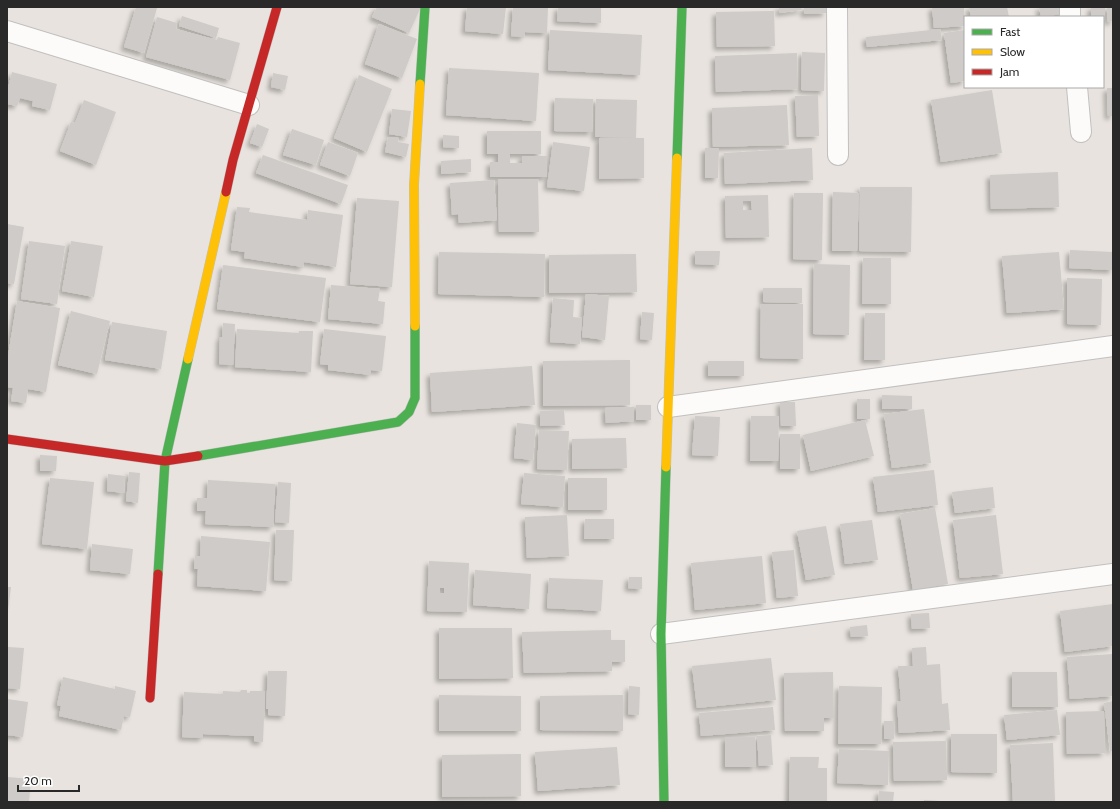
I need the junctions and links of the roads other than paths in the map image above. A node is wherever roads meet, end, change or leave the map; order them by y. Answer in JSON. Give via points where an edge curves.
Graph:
{"nodes":[{"id":1,"x":277,"y":7,"type":"edge"},
{"id":2,"x":425,"y":7,"type":"edge"},
{"id":3,"x":682,"y":7,"type":"edge"},
{"id":4,"x":837,"y":7,"type":"edge"},
{"id":5,"x":7,"y":31,"type":"edge"},
{"id":6,"x":1077,"y":88,"type":"edge"},
{"id":7,"x":249,"y":105,"type":"junction"},
{"id":8,"x":1081,"y":132,"type":"dead end"},
{"id":9,"x":838,"y":156,"type":"dead end"},
{"id":10,"x":1113,"y":346,"type":"edge"},
{"id":11,"x":668,"y":407,"type":"junction"},
{"id":12,"x":7,"y":439,"type":"edge"},
{"id":13,"x":165,"y":461,"type":"junction"},
{"id":14,"x":1113,"y":574,"type":"edge"},
{"id":15,"x":661,"y":634,"type":"junction"},
{"id":16,"x":150,"y":698,"type":"dead end"},
{"id":17,"x":664,"y":802,"type":"edge"}],
"edges":[{"from":1,"to":7,"type":"street"},
{"from":2,"to":13,"type":"street","via":[[414,192],[415,398],[409,412],[398,422]]},
{"from":3,"to":11,"type":"street"},
{"from":4,"to":9,"type":"street"},
{"from":5,"to":7,"type":"street"},
{"from":6,"to":8,"type":"street"},
{"from":7,"to":13,"type":"street","via":[[233,160]]},
{"from":10,"to":11,"type":"street"},
{"from":11,"to":15,"type":"street"},
{"from":12,"to":13,"type":"street"},
{"from":13,"to":16,"type":"street"},
{"from":14,"to":15,"type":"street"},
{"from":15,"to":17,"type":"street"}]}
